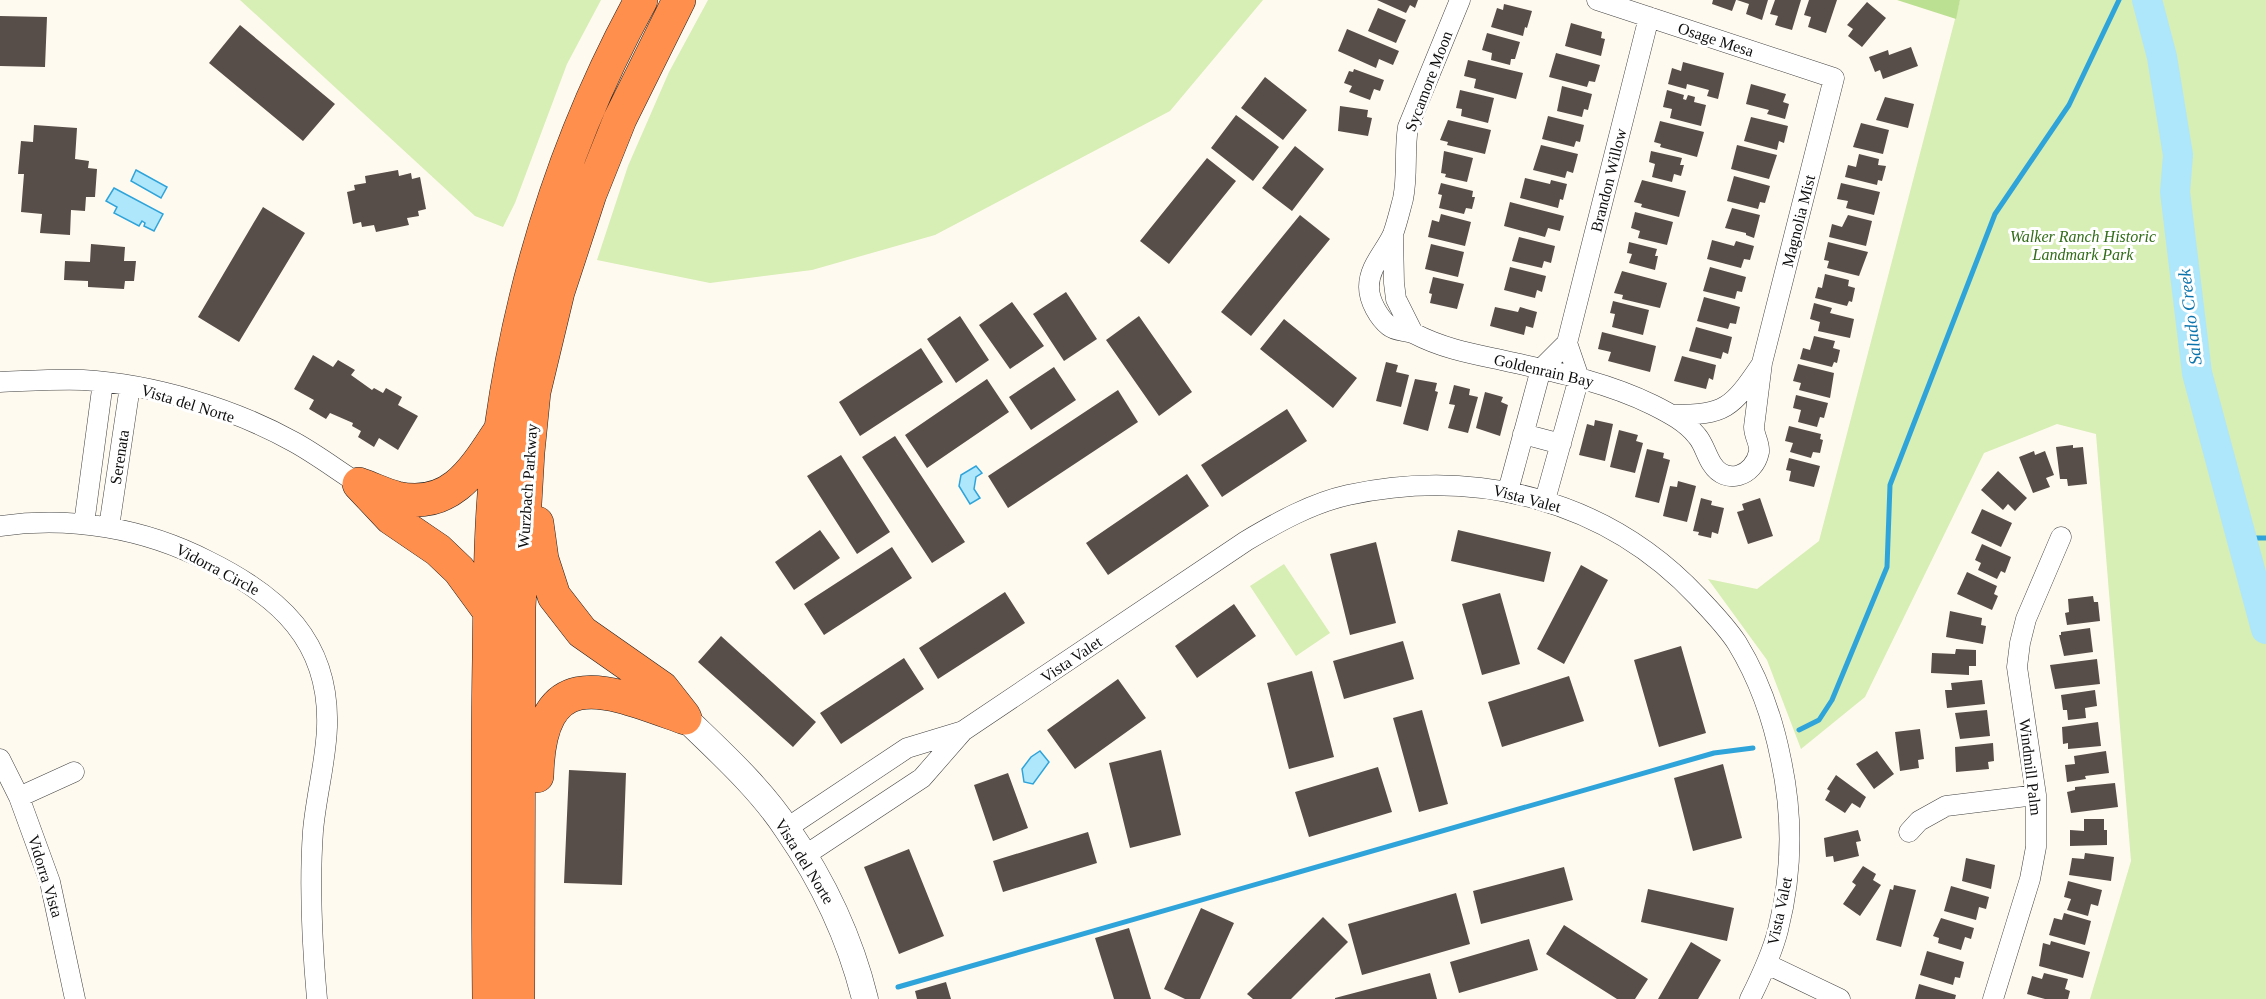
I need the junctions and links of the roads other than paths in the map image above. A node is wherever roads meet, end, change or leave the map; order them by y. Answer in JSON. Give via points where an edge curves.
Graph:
{"nodes":[{"id":1,"x":641,"y":0,"type":"edge"},
{"id":2,"x":679,"y":0,"type":"edge"},
{"id":3,"x":1460,"y":0,"type":"edge"},
{"id":4,"x":1597,"y":0,"type":"edge"},
{"id":5,"x":1649,"y":17,"type":"junction"},
{"id":6,"x":1834,"y":78,"type":"joint"},
{"id":7,"x":1413,"y":333,"type":"joint"},
{"id":8,"x":1567,"y":343,"type":"junction"},
{"id":9,"x":1762,"y":363,"type":"junction"},
{"id":10,"x":1541,"y":369,"type":"junction"},
{"id":11,"x":1579,"y":378,"type":"junction"},
{"id":12,"x":0,"y":382,"type":"edge"},
{"id":13,"x":103,"y":382,"type":"junction"},
{"id":14,"x":130,"y":386,"type":"junction"},
{"id":15,"x":1673,"y":415,"type":"junction"},
{"id":16,"x":500,"y":430,"type":"junction"},
{"id":17,"x":1523,"y":434,"type":"junction"},
{"id":18,"x":1561,"y":444,"type":"junction"},
{"id":19,"x":528,"y":452,"type":"junction"},
{"id":20,"x":93,"y":458,"type":"junction"},
{"id":21,"x":119,"y":460,"type":"junction"},
{"id":22,"x":359,"y":484,"type":"junction"},
{"id":23,"x":1508,"y":491,"type":"junction"},
{"id":24,"x":1545,"y":500,"type":"junction"},
{"id":25,"x":84,"y":524,"type":"junction"},
{"id":26,"x":0,"y":526,"type":"edge"},
{"id":27,"x":108,"y":527,"type":"junction"},
{"id":28,"x":2061,"y":537,"type":"dead end"},
{"id":29,"x":489,"y":611,"type":"junction"},
{"id":30,"x":685,"y":718,"type":"junction"},
{"id":31,"x":963,"y":731,"type":"junction"},
{"id":32,"x":0,"y":759,"type":"edge"},
{"id":33,"x":74,"y":772,"type":"dead end"},
{"id":34,"x":2036,"y":795,"type":"junction"},
{"id":35,"x":20,"y":797,"type":"junction"},
{"id":36,"x":787,"y":828,"type":"junction"},
{"id":37,"x":1909,"y":832,"type":"dead end"},
{"id":38,"x":804,"y":856,"type":"junction"},
{"id":39,"x":1767,"y":964,"type":"junction"},
{"id":40,"x":1755,"y":997,"type":"edge"},
{"id":41,"x":1832,"y":997,"type":"edge"},
{"id":42,"x":75,"y":999,"type":"edge"},
{"id":43,"x":317,"y":999,"type":"edge"},
{"id":44,"x":489,"y":999,"type":"edge"},
{"id":45,"x":518,"y":999,"type":"edge"},
{"id":46,"x":532,"y":999,"type":"edge"},
{"id":47,"x":865,"y":999,"type":"edge"},
{"id":48,"x":1993,"y":999,"type":"edge"}],
"edges":[{"from":1,"to":16,"type":"highway","name":"Wurzbach Parkway","via":[[599,82],[539,246],[519,322]]},
{"from":2,"to":19,"type":"highway","name":"Wurzbach Parkway","via":[[620,119],[570,256],[534,392]]},
{"from":3,"to":7,"type":"street","name":"Sycamore Moon","via":[[1408,127],[1405,181],[1392,234],[1396,299]]},
{"from":4,"to":5,"type":"street","name":"Osage Mesa"},
{"from":5,"to":6,"type":"street","name":"Osage Mesa"},
{"from":5,"to":8,"type":"street","name":"Brandon Willow"},
{"from":6,"to":9,"type":"street","name":"Magnolia Mist"},
{"from":7,"to":10,"type":"street","name":"Goldenrain Bay","via":[[1444,348]]},
{"from":8,"to":10,"type":"street"},
{"from":8,"to":11,"type":"street"},
{"from":9,"to":15,"type":"street","name":"Magnolia Mist","via":[[1745,390],[1723,410]]},
{"from":9,"to":15,"type":"street","name":"Magnolia Mist","via":[[1754,427],[1759,452],[1748,472],[1729,476],[1719,471],[1697,435]]},
{"from":10,"to":11,"type":"street","name":"Goldenrain Bay"},
{"from":10,"to":17,"type":"street"},
{"from":11,"to":15,"type":"street","name":"Goldenrain Bay","via":[[1604,384]]},
{"from":11,"to":18,"type":"street"},
{"from":12,"to":13,"type":"street","name":"Vista del Norte"},
{"from":13,"to":14,"type":"street","name":"Vista del Norte"},
{"from":13,"to":20,"type":"street","name":"Serenata"},
{"from":14,"to":21,"type":"street","name":"Serenata"},
{"from":14,"to":22,"type":"street","name":"Vista del Norte","via":[[186,398],[262,427],[293,441]]},
{"from":16,"to":22,"type":"highway","via":[[476,466],[453,490],[429,499],[398,498]]},
{"from":16,"to":29,"type":"highway","name":"Wurzbach Parkway","via":[[490,536]]},
{"from":17,"to":18,"type":"street"},
{"from":17,"to":23,"type":"street"},
{"from":18,"to":24,"type":"street"},
{"from":19,"to":30,"type":"highway","via":[[542,559],[554,596],[582,632],[662,688]]},
{"from":19,"to":45,"type":"highway","name":"Wurzbach Parkway","via":[[519,607]]},
{"from":20,"to":21,"type":"street"},
{"from":20,"to":25,"type":"street","name":"Serenata"},
{"from":21,"to":27,"type":"street","name":"Serenata"},
{"from":22,"to":29,"type":"highway","via":[[391,518],[438,550],[459,570]]},
{"from":23,"to":24,"type":"street","name":"Vista Valet"},
{"from":23,"to":31,"type":"street","name":"Vista Valet","via":[[1485,487],[1400,488],[1348,495],[1312,507],[1246,541]]},
{"from":24,"to":39,"type":"street","name":"Vista Valet","via":[[1604,525],[1677,575],[1736,642],[1753,675],[1778,742],[1789,815],[1787,888]]},
{"from":25,"to":26,"type":"street","name":"Vidorra Circle"},
{"from":25,"to":27,"type":"street","name":"Vidorra Circle"},
{"from":27,"to":43,"type":"street","name":"Vidorra Circle","via":[[183,548],[257,588],[280,608],[313,652],[322,676],[327,728],[311,858]]},
{"from":28,"to":34,"type":"street","name":"Windmill Palm","via":[[2026,619],[2020,643],[2018,667]]},
{"from":29,"to":44,"type":"highway","name":"Wurzbach Parkway"},
{"from":30,"to":36,"type":"street","name":"Vista del Norte"},
{"from":30,"to":46,"type":"highway","via":[[616,694],[591,691],[570,695],[550,714],[538,752]]},
{"from":31,"to":36,"type":"street","name":"Vista Valet","via":[[907,748]]},
{"from":31,"to":38,"type":"street","name":"Vista Valet","via":[[922,778]]},
{"from":32,"to":35,"type":"street","name":"Vidorra Vista"},
{"from":33,"to":35,"type":"street"},
{"from":34,"to":37,"type":"street","via":[[1946,806],[1919,821]]},
{"from":34,"to":48,"type":"street","name":"Windmill Palm","via":[[2037,837],[2030,879]]},
{"from":35,"to":42,"type":"street","name":"Vidorra Vista","via":[[50,882]]},
{"from":36,"to":38,"type":"street","name":"Vista del Norte"},
{"from":38,"to":47,"type":"street","name":"Vista del Norte","via":[[836,912]]},
{"from":39,"to":40,"type":"street","name":"Vista Valet"},
{"from":39,"to":41,"type":"street"}]}
